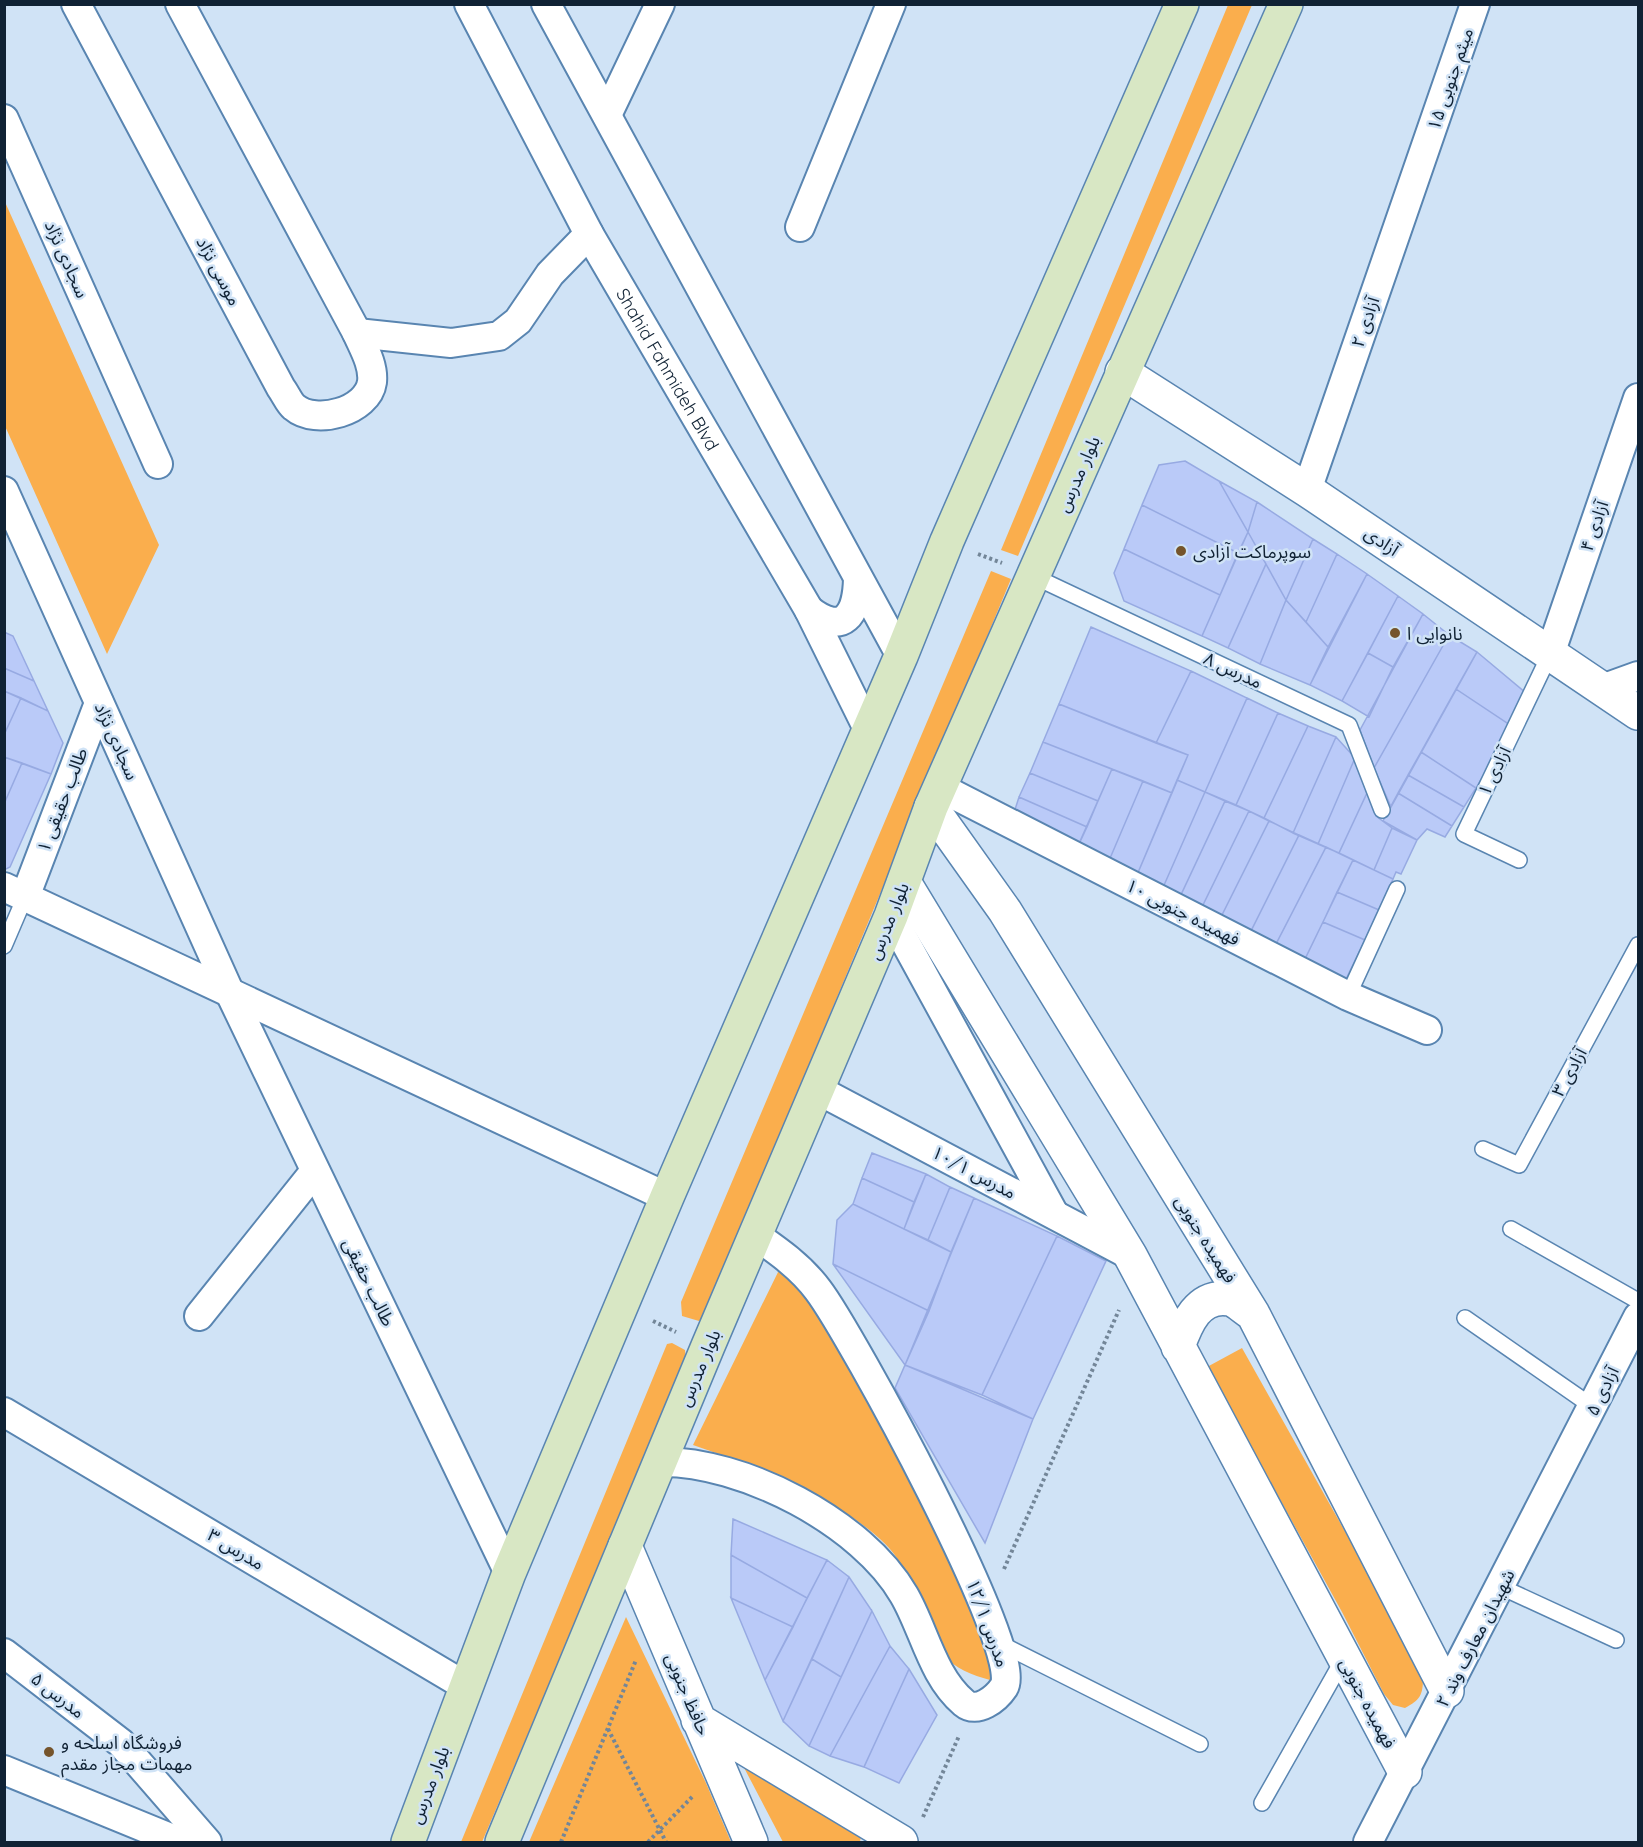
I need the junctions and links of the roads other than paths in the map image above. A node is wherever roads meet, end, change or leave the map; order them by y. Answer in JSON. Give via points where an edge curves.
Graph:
{"nodes":[{"id":1,"x":76,"y":4,"type":"edge"},
{"id":2,"x":180,"y":4,"type":"edge"},
{"id":3,"x":469,"y":4,"type":"edge"},
{"id":4,"x":546,"y":4,"type":"edge"},
{"id":5,"x":660,"y":4,"type":"edge"},
{"id":6,"x":891,"y":4,"type":"edge"},
{"id":7,"x":1182,"y":4,"type":"edge"},
{"id":8,"x":1286,"y":4,"type":"edge"},
{"id":9,"x":1475,"y":4,"type":"edge"},
{"id":10,"x":608,"y":115,"type":"junction"},
{"id":11,"x":4,"y":119,"type":"edge"},
{"id":12,"x":1424,"y":154,"type":"joint"},
{"id":13,"x":800,"y":227,"type":"dead end"},
{"id":14,"x":589,"y":234,"type":"junction"},
{"id":15,"x":357,"y":333,"type":"junction"},
{"id":16,"x":1122,"y":372,"type":"junction"},
{"id":17,"x":1638,"y":398,"type":"edge"},
{"id":18,"x":158,"y":464,"type":"dead end"},
{"id":19,"x":1306,"y":490,"type":"junction"},
{"id":20,"x":4,"y":491,"type":"edge"},
{"id":21,"x":1033,"y":576,"type":"junction"},
{"id":22,"x":858,"y":579,"type":"junction"},
{"id":23,"x":809,"y":610,"type":"junction"},
{"id":24,"x":1550,"y":654,"type":"junction"},
{"id":25,"x":901,"y":656,"type":"junction"},
{"id":26,"x":1638,"y":676,"type":"edge"},
{"id":27,"x":1602,"y":689,"type":"junction"},
{"id":28,"x":99,"y":703,"type":"junction"},
{"id":29,"x":1638,"y":713,"type":"edge"},
{"id":30,"x":869,"y":731,"type":"junction"},
{"id":31,"x":936,"y":798,"type":"junction"},
{"id":32,"x":1382,"y":810,"type":"dead end"},
{"id":33,"x":1519,"y":860,"type":"dead end"},
{"id":34,"x":904,"y":882,"type":"junction"},
{"id":35,"x":1397,"y":889,"type":"dead end"},
{"id":36,"x":15,"y":892,"type":"edge"},
{"id":37,"x":891,"y":916,"type":"junction"},
{"id":38,"x":1638,"y":945,"type":"edge"},
{"id":39,"x":4,"y":946,"type":"edge"},
{"id":40,"x":230,"y":991,"type":"junction"},
{"id":41,"x":1348,"y":996,"type":"junction"},
{"id":42,"x":1427,"y":1030,"type":"dead end"},
{"id":43,"x":818,"y":1090,"type":"junction"},
{"id":44,"x":1483,"y":1149,"type":"dead end"},
{"id":45,"x":315,"y":1171,"type":"junction"},
{"id":46,"x":667,"y":1197,"type":"junction"},
{"id":47,"x":1054,"y":1214,"type":"junction"},
{"id":48,"x":1511,"y":1229,"type":"dead end"},
{"id":49,"x":755,"y":1235,"type":"junction"},
{"id":50,"x":1134,"y":1261,"type":"junction"},
{"id":51,"x":1638,"y":1301,"type":"edge"},
{"id":52,"x":1253,"y":1314,"type":"junction"},
{"id":53,"x":199,"y":1316,"type":"dead end"},
{"id":54,"x":1638,"y":1317,"type":"edge"},
{"id":55,"x":1466,"y":1318,"type":"dead end"},
{"id":56,"x":1178,"y":1347,"type":"junction"},
{"id":57,"x":1593,"y":1407,"type":"junction"},
{"id":58,"x":4,"y":1412,"type":"edge"},
{"id":59,"x":1581,"y":1432,"type":"joint"},
{"id":60,"x":659,"y":1462,"type":"junction"},
{"id":61,"x":625,"y":1546,"type":"junction"},
{"id":62,"x":509,"y":1573,"type":"junction"},
{"id":63,"x":1501,"y":1587,"type":"junction"},
{"id":64,"x":1616,"y":1640,"type":"dead end"},
{"id":65,"x":999,"y":1643,"type":"junction"},
{"id":66,"x":4,"y":1653,"type":"edge"},
{"id":67,"x":1344,"y":1658,"type":"junction"},
{"id":68,"x":467,"y":1687,"type":"junction"},
{"id":69,"x":1447,"y":1690,"type":"junction"},
{"id":70,"x":698,"y":1720,"type":"junction"},
{"id":71,"x":1200,"y":1744,"type":"dead end"},
{"id":72,"x":4,"y":1770,"type":"edge"},
{"id":73,"x":1405,"y":1772,"type":"junction"},
{"id":74,"x":1262,"y":1803,"type":"dead end"},
{"id":75,"x":911,"y":1832,"type":"edge"},
{"id":76,"x":180,"y":1842,"type":"edge"},
{"id":77,"x":207,"y":1842,"type":"edge"},
{"id":78,"x":408,"y":1842,"type":"edge"},
{"id":79,"x":502,"y":1842,"type":"edge"},
{"id":80,"x":751,"y":1842,"type":"edge"},
{"id":81,"x":1368,"y":1842,"type":"edge"}],
"edges":[{"from":1,"to":15,"type":"street","name":"موسی نژاد","via":[[294,408],[312,415],[332,414],[365,399],[372,383],[371,367]]},
{"from":2,"to":15,"type":"street","name":"موسی نژاد"},
{"from":3,"to":14,"type":"street","name":"Shahid Fahmideh Blvd"},
{"from":4,"to":10,"type":"street"},
{"from":5,"to":10,"type":"street"},
{"from":6,"to":13,"type":"street"},
{"from":7,"to":25,"type":"main road","name":"بلوار مدرس","via":[[947,541]]},
{"from":8,"to":16,"type":"main road","name":"بلوار مدرس"},
{"from":9,"to":12,"type":"street","name":"میثم جنوبی ۱۵"},
{"from":10,"to":22,"type":"street"},
{"from":11,"to":18,"type":"street","name":"سجادی نژاد"},
{"from":12,"to":19,"type":"street","name":"آزادی ۲"},
{"from":14,"to":15,"type":"street","via":[[550,274],[518,321],[499,336],[451,343]]},
{"from":14,"to":23,"type":"street","name":"Shahid Fahmideh Blvd"},
{"from":16,"to":19,"type":"street","name":"آزادی"},
{"from":16,"to":21,"type":"main road","name":"بلوار مدرس"},
{"from":17,"to":24,"type":"street","name":"آزادی ۴"},
{"from":19,"to":24,"type":"street","name":"آزادی"},
{"from":20,"to":28,"type":"street","name":"سجادی نژاد"},
{"from":21,"to":31,"type":"main road","name":"بلوار مدرس"},
{"from":21,"to":32,"type":"lane","name":"مدرس ۸","via":[[1349,725]]},
{"from":22,"to":23,"type":"street","via":[[857,601],[853,612],[844,618],[833,623],[821,620]]},
{"from":22,"to":25,"type":"street"},
{"from":23,"to":30,"type":"street","name":"Shahid Fahmideh Blvd"},
{"from":24,"to":27,"type":"street","name":"آزادی"},
{"from":24,"to":33,"type":"lane","name":"آزادی ۱","via":[[1464,834]]},
{"from":25,"to":30,"type":"main road","name":"بلوار مدرس"},
{"from":26,"to":27,"type":"street"},
{"from":27,"to":29,"type":"street","name":"آزادی"},
{"from":28,"to":36,"type":"street","name":"طالب حقیقی ۱"},
{"from":28,"to":40,"type":"street","name":"سجادی نژاد"},
{"from":30,"to":46,"type":"main road","name":"بلوار مدرس"},
{"from":31,"to":34,"type":"main road","name":"بلوار مدرس"},
{"from":31,"to":41,"type":"street","name":"فهمیده جنوبی ۱۰"},
{"from":31,"to":52,"type":"street","name":"فهمیده جنوبی"},
{"from":34,"to":37,"type":"main road","name":"بلوار مدرس"},
{"from":34,"to":50,"type":"street","name":"فهمیده جنوبی"},
{"from":35,"to":41,"type":"lane"},
{"from":36,"to":39,"type":"lane"},
{"from":36,"to":40,"type":"street"},
{"from":37,"to":43,"type":"main road","name":"بلوار مدرس"},
{"from":37,"to":47,"type":"street"},
{"from":38,"to":44,"type":"lane","name":"آزادی ۳","via":[[1519,1165]]},
{"from":40,"to":45,"type":"street","name":"طالب حقیقی"},
{"from":40,"to":46,"type":"street"},
{"from":41,"to":42,"type":"street","name":"فهمیده جنوبی ۱۰"},
{"from":43,"to":47,"type":"street","name":"مدرس ۱۰/۱"},
{"from":43,"to":49,"type":"main road","name":"بلوار مدرس"},
{"from":45,"to":53,"type":"street"},
{"from":45,"to":62,"type":"street","name":"طالب حقیقی"},
{"from":46,"to":62,"type":"main road","name":"بلوار مدرس"},
{"from":47,"to":50,"type":"street","name":"مدرس ۱۰/۱"},
{"from":48,"to":51,"type":"lane"},
{"from":49,"to":60,"type":"main road","name":"بلوار مدرس"},
{"from":49,"to":65,"type":"street","name":"مدرس ۱۲/۱","via":[[818,1289],[849,1337],[950,1529]]},
{"from":50,"to":56,"type":"street","name":"فهمیده جنوبی"},
{"from":52,"to":56,"type":"street","via":[[1230,1299],[1212,1301],[1199,1307],[1187,1321]]},
{"from":52,"to":69,"type":"street","name":"فهمیده جنوبی"},
{"from":54,"to":57,"type":"street","name":"آزادی ۵"},
{"from":55,"to":57,"type":"lane"},
{"from":56,"to":67,"type":"street","name":"فهمیده جنوبی"},
{"from":57,"to":59,"type":"street","name":"آزادی ۵"},
{"from":58,"to":68,"type":"street","name":"مدرس ۳"},
{"from":59,"to":63,"type":"street","name":"شهیدان معارف وند ۲"},
{"from":60,"to":61,"type":"main road","name":"بلوار مدرس"},
{"from":60,"to":65,"type":"street","name":"مدرس ۱۲/۱","via":[[704,1466],[768,1485],[866,1547],[888,1569],[945,1679],[971,1708],[981,1707],[1006,1684],[1008,1671]]},
{"from":61,"to":70,"type":"street","name":"حافظ جنوبی"},
{"from":61,"to":79,"type":"main road","name":"بلوار مدرس"},
{"from":62,"to":68,"type":"main road","name":"بلوار مدرس"},
{"from":63,"to":64,"type":"lane"},
{"from":63,"to":69,"type":"street","name":"شهیدان معارف وند ۲"},
{"from":65,"to":71,"type":"lane"},
{"from":66,"to":77,"type":"street","name":"مدرس ۵","via":[[121,1743]]},
{"from":67,"to":73,"type":"street","name":"فهمیده جنوبی"},
{"from":67,"to":74,"type":"lane"},
{"from":68,"to":78,"type":"main road","name":"بلوار مدرس"},
{"from":69,"to":73,"type":"street","name":"شهیدان معارف وند ۲"},
{"from":70,"to":75,"type":"street"},
{"from":70,"to":80,"type":"street","name":"حافظ جنوبی"},
{"from":72,"to":76,"type":"street"},
{"from":73,"to":81,"type":"street","name":"شهیدان معارف وند ۲"}]}
